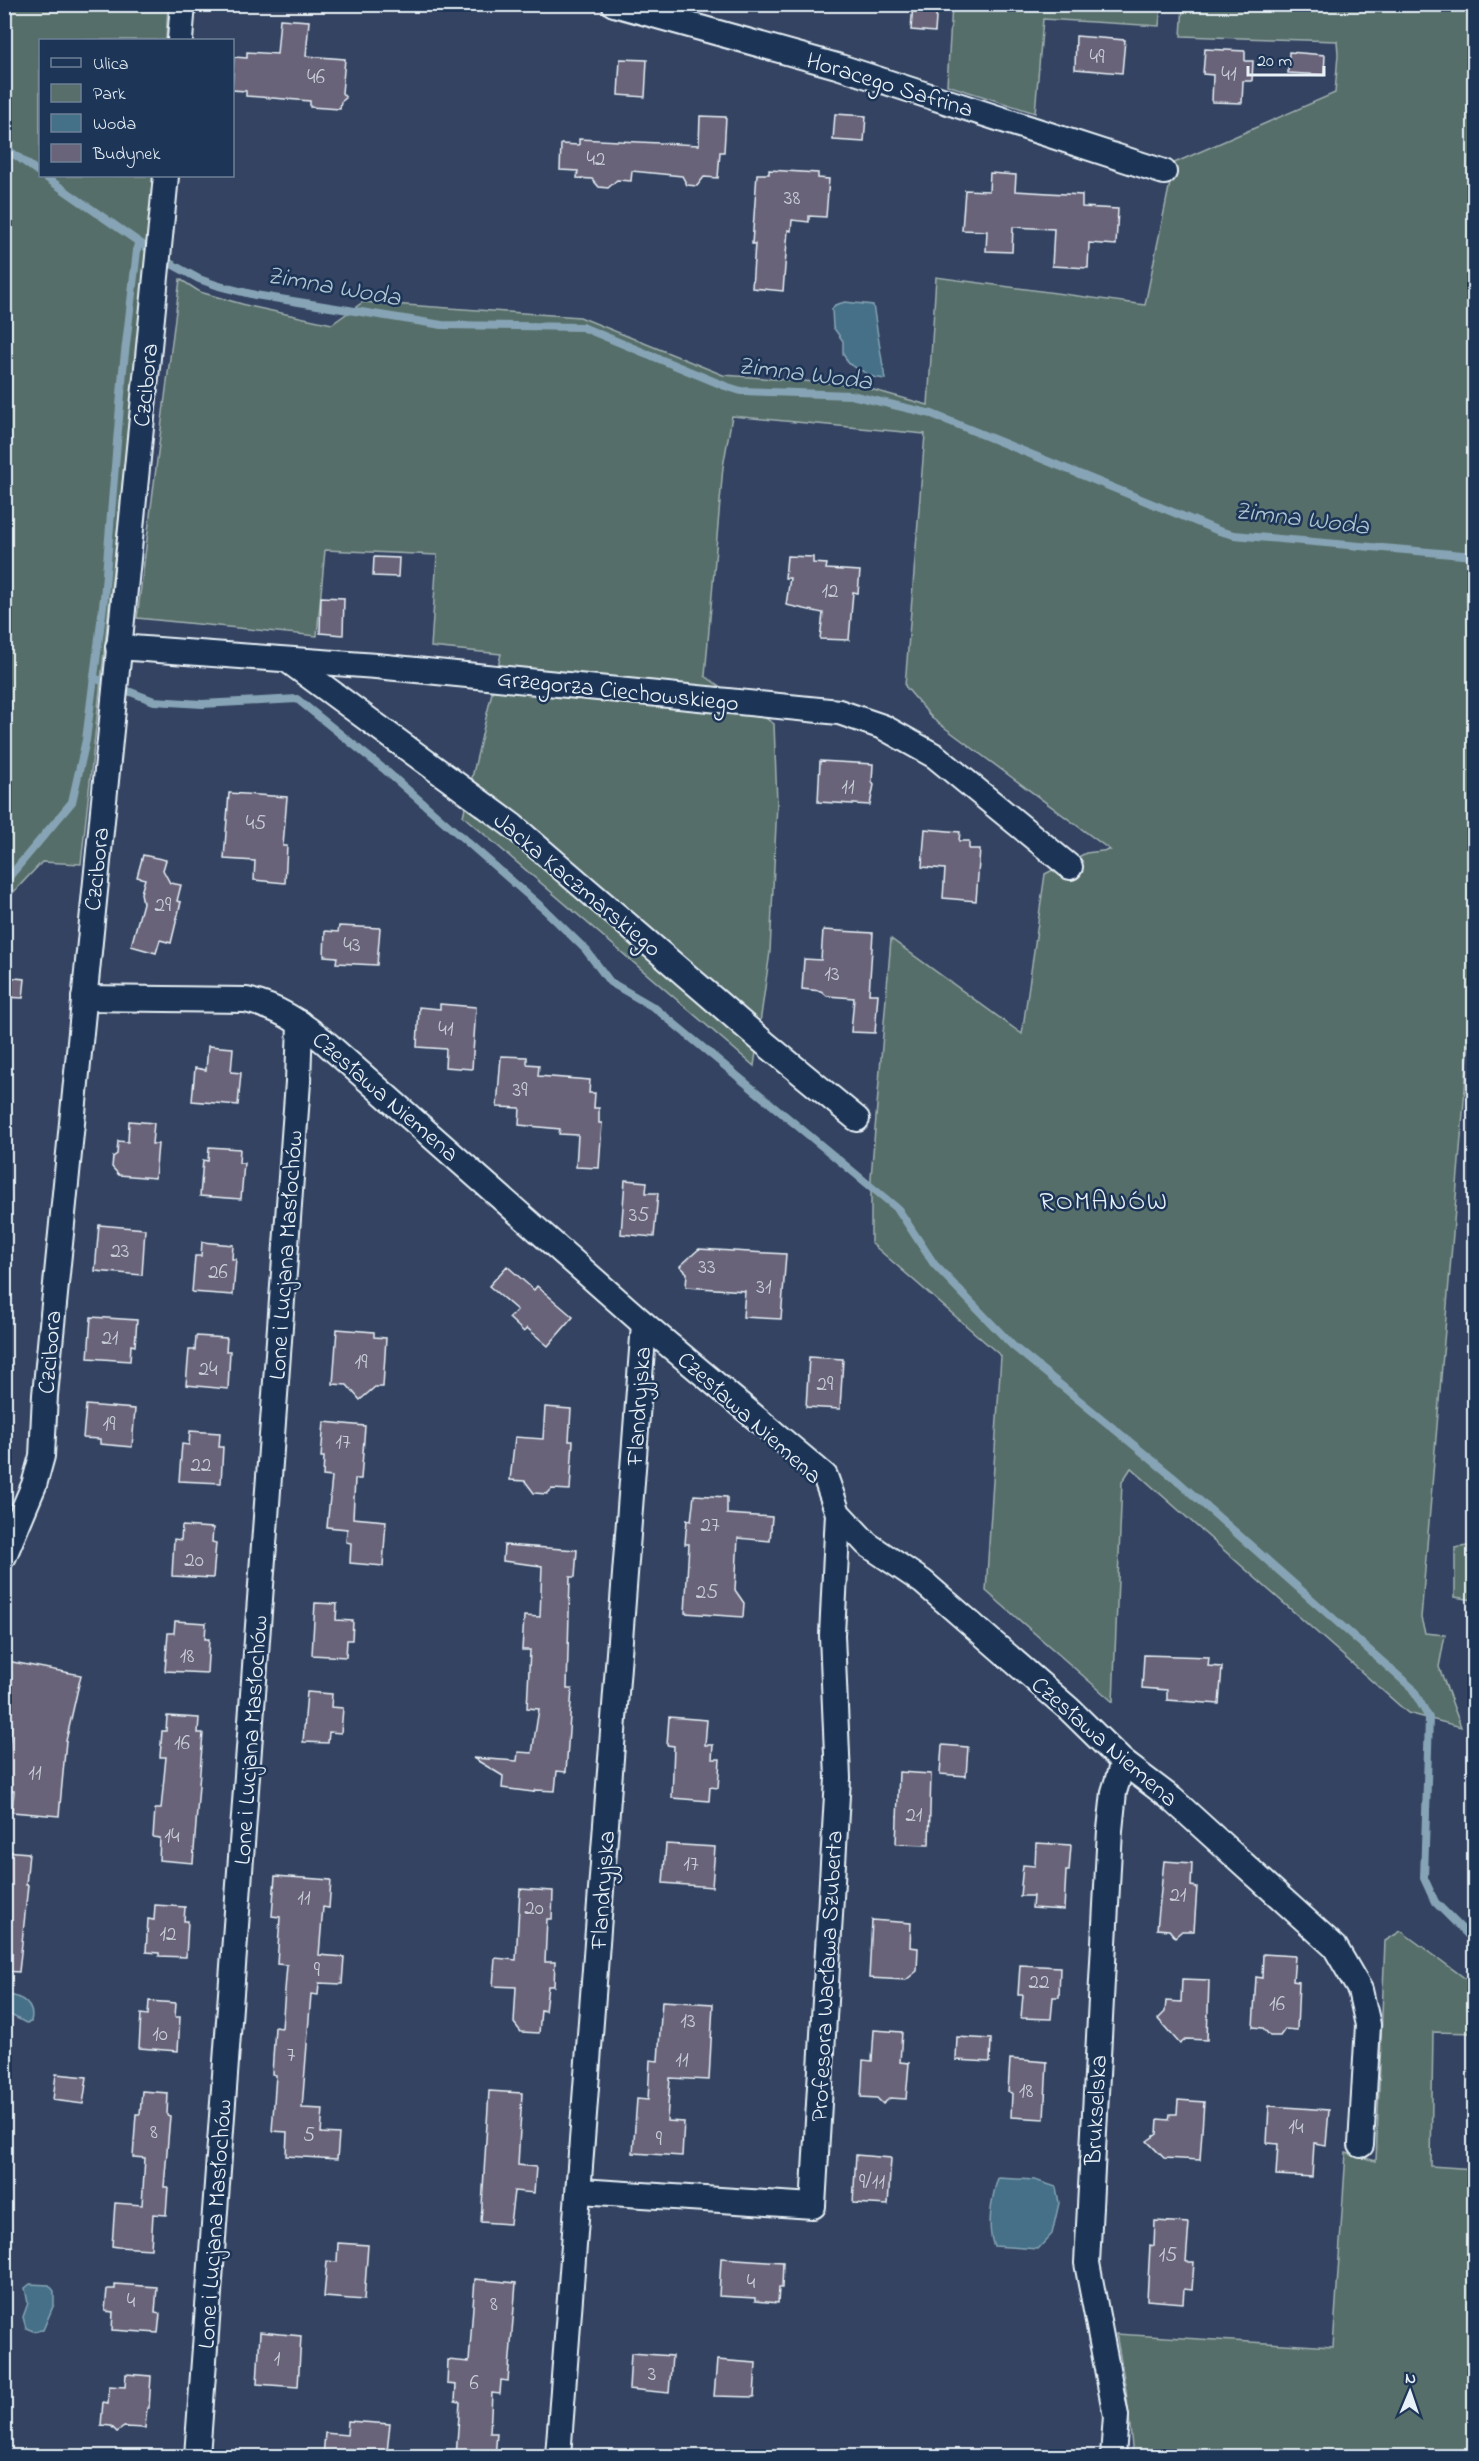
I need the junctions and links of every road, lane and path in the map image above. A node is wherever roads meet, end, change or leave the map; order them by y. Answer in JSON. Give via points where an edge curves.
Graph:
{"nodes":[{"id":1,"x":183,"y":4,"type":"edge"},
{"id":2,"x":614,"y":4,"type":"edge"},
{"id":3,"x":180,"y":39,"type":"edge"},
{"id":4,"x":1164,"y":172,"type":"dead end"},
{"id":5,"x":166,"y":177,"type":"edge"},
{"id":6,"x":118,"y":647,"type":"junction"},
{"id":7,"x":290,"y":662,"type":"junction"},
{"id":8,"x":1070,"y":867,"type":"dead end"},
{"id":9,"x":84,"y":998,"type":"junction"},
{"id":10,"x":300,"y":1023,"type":"junction"},
{"id":11,"x":857,"y":1119,"type":"dead end"},
{"id":12,"x":644,"y":1324,"type":"junction"},
{"id":13,"x":838,"y":1513,"type":"junction"},
{"id":14,"x":4,"y":1556,"type":"edge"},
{"id":15,"x":1123,"y":1762,"type":"junction"},
{"id":16,"x":1362,"y":2145,"type":"dead end"},
{"id":17,"x":580,"y":2191,"type":"junction"},
{"id":18,"x":197,"y":2457,"type":"edge"},
{"id":19,"x":558,"y":2457,"type":"edge"},
{"id":20,"x":1113,"y":2457,"type":"edge"}],
"edges":[{"from":1,"to":3,"type":"street"},
{"from":2,"to":4,"type":"street","name":"Horacego Safrina","via":[[837,66]]},
{"from":5,"to":6,"type":"street","name":"Czcibora"},
{"from":6,"to":7,"type":"street","name":"Grzegorza Ciechowskiego"},
{"from":6,"to":9,"type":"street","name":"Czcibora"},
{"from":7,"to":8,"type":"street","name":"Grzegorza Ciechowskiego","via":[[376,666],[839,712],[883,727],[935,756]]},
{"from":7,"to":11,"type":"street","name":"Jacka Kaczmarskiego","via":[[513,826]]},
{"from":9,"to":10,"type":"street","name":"Czesława Niemena","via":[[246,1000],[271,1006]]},
{"from":9,"to":14,"type":"street","name":"Czcibora","via":[[42,1456]]},
{"from":10,"to":12,"type":"street","name":"Czesława Niemena"},
{"from":10,"to":18,"type":"street","name":"Lone i Lucjana Masłochów"},
{"from":12,"to":13,"type":"street","name":"Czesława Niemena","via":[[825,1476]]},
{"from":12,"to":17,"type":"street","name":"Flandryjska"},
{"from":13,"to":15,"type":"street","name":"Czesława Niemena","via":[[867,1544],[923,1582],[1060,1701]]},
{"from":13,"to":17,"type":"street","name":"Profesora Wacława Szuberta","via":[[832,1635],[838,1778],[813,2206]]},
{"from":15,"to":16,"type":"street","name":"Czesława Niemena","via":[[1172,1799],[1335,1947],[1360,1990],[1368,2025]]},
{"from":15,"to":20,"type":"street","name":"Brukselska","via":[[1114,1792],[1110,1830],[1087,2263],[1116,2416]]},
{"from":17,"to":19,"type":"street","name":"Flandryjska"}]}
